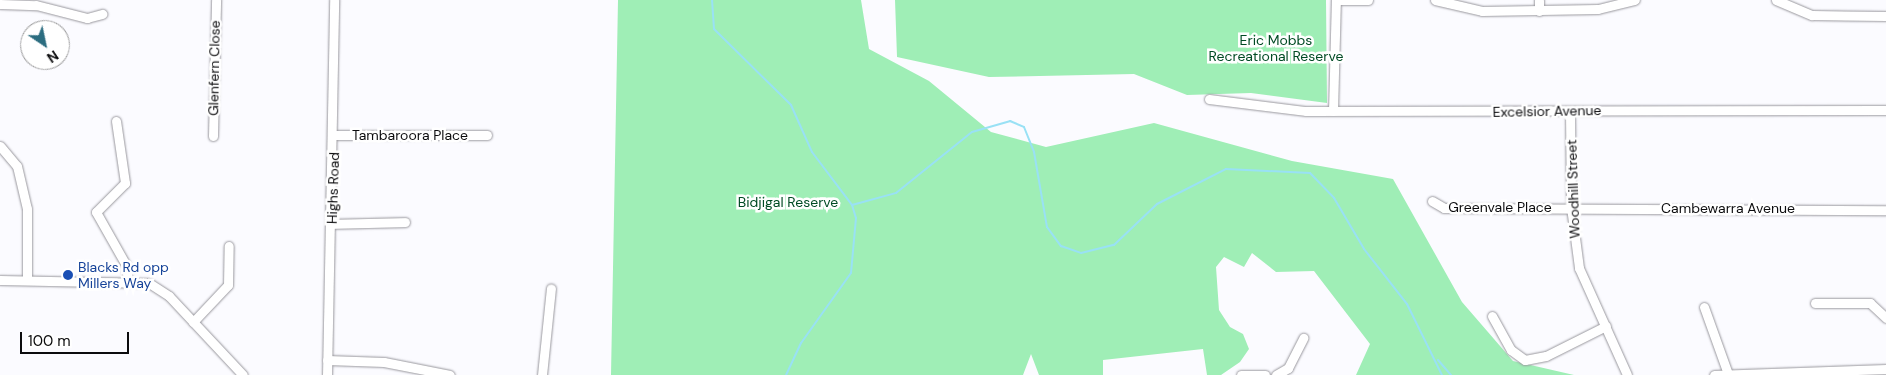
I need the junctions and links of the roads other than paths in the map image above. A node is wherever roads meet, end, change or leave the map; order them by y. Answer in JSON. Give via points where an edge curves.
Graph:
{"nodes":[{"id":1,"x":216,"y":0,"type":"edge"},
{"id":2,"x":334,"y":0,"type":"edge"},
{"id":3,"x":1336,"y":0,"type":"edge"},
{"id":4,"x":1368,"y":0,"type":"edge"},
{"id":5,"x":1436,"y":0,"type":"edge"},
{"id":6,"x":1539,"y":0,"type":"edge"},
{"id":7,"x":1635,"y":0,"type":"edge"},
{"id":8,"x":1776,"y":0,"type":"edge"},
{"id":9,"x":0,"y":4,"type":"edge"},
{"id":10,"x":1539,"y":11,"type":"junction"},
{"id":11,"x":102,"y":14,"type":"dead end"},
{"id":12,"x":1886,"y":16,"type":"edge"},
{"id":13,"x":1209,"y":99,"type":"dead end"},
{"id":14,"x":1886,"y":110,"type":"edge"},
{"id":15,"x":1334,"y":111,"type":"junction"},
{"id":16,"x":1570,"y":112,"type":"junction"},
{"id":17,"x":116,"y":121,"type":"dead end"},
{"id":18,"x":334,"y":135,"type":"junction"},
{"id":19,"x":487,"y":135,"type":"dead end"},
{"id":20,"x":213,"y":136,"type":"dead end"},
{"id":21,"x":0,"y":146,"type":"edge"},
{"id":22,"x":1432,"y":201,"type":"dead end"},
{"id":23,"x":1571,"y":207,"type":"junction"},
{"id":24,"x":1886,"y":210,"type":"edge"},
{"id":25,"x":405,"y":222,"type":"dead end"},
{"id":26,"x":332,"y":224,"type":"junction"},
{"id":27,"x":229,"y":246,"type":"dead end"},
{"id":28,"x":0,"y":280,"type":"edge"},
{"id":29,"x":27,"y":280,"type":"junction"},
{"id":30,"x":128,"y":281,"type":"junction"},
{"id":31,"x":551,"y":288,"type":"dead end"},
{"id":32,"x":1814,"y":302,"type":"dead end"},
{"id":33,"x":1704,"y":307,"type":"dead end"},
{"id":34,"x":1492,"y":316,"type":"dead end"},
{"id":35,"x":1886,"y":318,"type":"edge"},
{"id":36,"x":193,"y":322,"type":"junction"},
{"id":37,"x":1606,"y":326,"type":"junction"},
{"id":38,"x":1303,"y":338,"type":"dead end"},
{"id":39,"x":327,"y":360,"type":"junction"},
{"id":40,"x":1886,"y":369,"type":"edge"},
{"id":41,"x":240,"y":374,"type":"edge"},
{"id":42,"x":1728,"y":374,"type":"edge"},
{"id":43,"x":327,"y":375,"type":"edge"},
{"id":44,"x":450,"y":375,"type":"edge"},
{"id":45,"x":542,"y":375,"type":"edge"},
{"id":46,"x":1241,"y":375,"type":"edge"},
{"id":47,"x":1265,"y":375,"type":"edge"},
{"id":48,"x":1276,"y":375,"type":"edge"},
{"id":49,"x":1627,"y":375,"type":"edge"},
{"id":50,"x":1714,"y":375,"type":"edge"}],
"edges":[{"from":1,"to":20,"type":"street","name":"Glenfern Close"},
{"from":2,"to":18,"type":"street","name":"Highs Road"},
{"from":3,"to":4,"type":"street"},
{"from":3,"to":15,"type":"street"},
{"from":5,"to":10,"type":"street","via":[[1482,11]]},
{"from":6,"to":10,"type":"street"},
{"from":7,"to":10,"type":"street","via":[[1598,9]]},
{"from":8,"to":12,"type":"street","via":[[1812,15]]},
{"from":9,"to":11,"type":"street","via":[[36,5],[87,18]]},
{"from":13,"to":15,"type":"street","name":"Excelsior Avenue"},
{"from":14,"to":16,"type":"street","name":"Excelsior Avenue","via":[[1688,108]]},
{"from":15,"to":16,"type":"street","name":"Excelsior Avenue"},
{"from":16,"to":23,"type":"street","name":"Woodhill Street"},
{"from":17,"to":30,"type":"street","via":[[125,183],[96,212],[126,265]]},
{"from":18,"to":19,"type":"street","name":"Tambaroora Place"},
{"from":18,"to":26,"type":"street","name":"Highs Road"},
{"from":21,"to":29,"type":"street","via":[[16,166],[27,209]]},
{"from":22,"to":23,"type":"street","name":"Greenvale Place","via":[[1444,208]]},
{"from":23,"to":24,"type":"street","name":"Cambewarra Avenue"},
{"from":23,"to":37,"type":"street","name":"Woodhill Street","via":[[1579,268]]},
{"from":25,"to":26,"type":"street"},
{"from":26,"to":39,"type":"street","name":"Highs Road"},
{"from":27,"to":36,"type":"street","via":[[228,285]]},
{"from":28,"to":29,"type":"street"},
{"from":29,"to":30,"type":"street"},
{"from":30,"to":36,"type":"street","via":[[157,286]]},
{"from":31,"to":45,"type":"street"},
{"from":32,"to":35,"type":"street","via":[[1870,303]]},
{"from":33,"to":42,"type":"street"},
{"from":34,"to":37,"type":"street","via":[[1511,350],[1525,360],[1546,356]]},
{"from":36,"to":41,"type":"street"},
{"from":37,"to":49,"type":"street","name":"Woodhill Street"},
{"from":38,"to":48,"type":"street","via":[[1288,368]]},
{"from":39,"to":43,"type":"street","name":"Highs Road"},
{"from":39,"to":44,"type":"street","via":[[384,362]]},
{"from":40,"to":42,"type":"street"},
{"from":42,"to":50,"type":"street"},
{"from":46,"to":47,"type":"street"}]}
